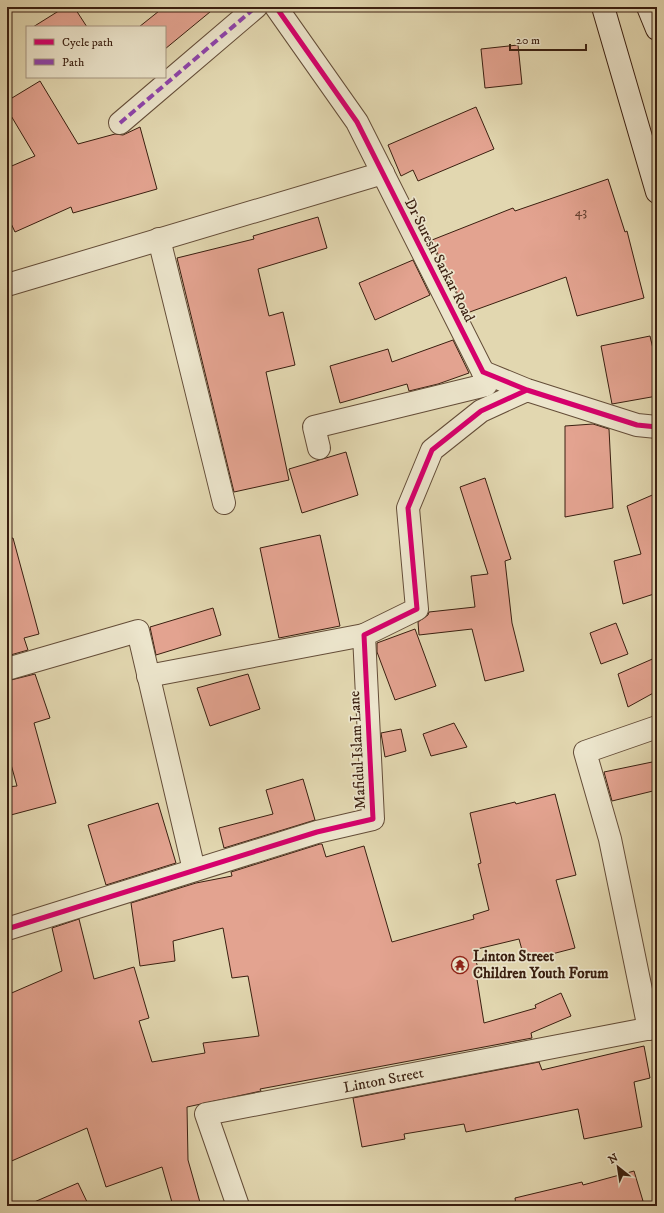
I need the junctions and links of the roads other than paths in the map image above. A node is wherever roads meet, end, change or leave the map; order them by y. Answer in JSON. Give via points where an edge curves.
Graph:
{"nodes":[{"id":1,"x":256,"y":7,"type":"edge"},
{"id":2,"x":276,"y":7,"type":"edge"},
{"id":3,"x":603,"y":7,"type":"edge"},
{"id":4,"x":648,"y":7,"type":"edge"},
{"id":5,"x":657,"y":29,"type":"edge"},
{"id":6,"x":120,"y":123,"type":"dead end"},
{"id":7,"x":383,"y":173,"type":"junction"},
{"id":8,"x":657,"y":192,"type":"edge"},
{"id":9,"x":159,"y":239,"type":"junction"},
{"id":10,"x":7,"y":285,"type":"edge"},
{"id":11,"x":482,"y":371,"type":"junction"},
{"id":12,"x":527,"y":390,"type":"junction"},
{"id":13,"x":657,"y":427,"type":"edge"},
{"id":14,"x":319,"y":448,"type":"dead end"},
{"id":15,"x":224,"y":503,"type":"dead end"},
{"id":16,"x":364,"y":635,"type":"junction"},
{"id":17,"x":7,"y":669,"type":"edge"},
{"id":18,"x":148,"y":676,"type":"junction"},
{"id":19,"x":657,"y":727,"type":"edge"},
{"id":20,"x":194,"y":870,"type":"junction"},
{"id":21,"x":7,"y":929,"type":"edge"},
{"id":22,"x":653,"y":1028,"type":"edge"},
{"id":23,"x":238,"y":1206,"type":"edge"}],
"edges":[{"from":1,"to":6,"type":"street"},
{"from":2,"to":7,"type":"street","name":"Dr Suresh Sarkar Road","via":[[357,122]]},
{"from":3,"to":8,"type":"street"},
{"from":4,"to":5,"type":"street"},
{"from":7,"to":9,"type":"street"},
{"from":7,"to":11,"type":"street","name":"Dr Suresh Sarkar Road"},
{"from":9,"to":10,"type":"street"},
{"from":9,"to":15,"type":"street"},
{"from":11,"to":12,"type":"street"},
{"from":11,"to":14,"type":"street","via":[[486,384],[314,427]]},
{"from":12,"to":13,"type":"street","via":[[636,425]]},
{"from":12,"to":16,"type":"street","via":[[481,411],[432,450],[408,508],[417,609]]},
{"from":16,"to":18,"type":"street"},
{"from":16,"to":20,"type":"street","name":"Mafidul Islam Lane","via":[[373,819],[317,832]]},
{"from":17,"to":18,"type":"street","via":[[138,631]]},
{"from":18,"to":20,"type":"street"},
{"from":19,"to":22,"type":"street","via":[[585,752],[610,840]]},
{"from":20,"to":21,"type":"street","name":"Mafidul Islam Lane"},
{"from":22,"to":23,"type":"street","name":"Linton Street","via":[[206,1114]]}]}
